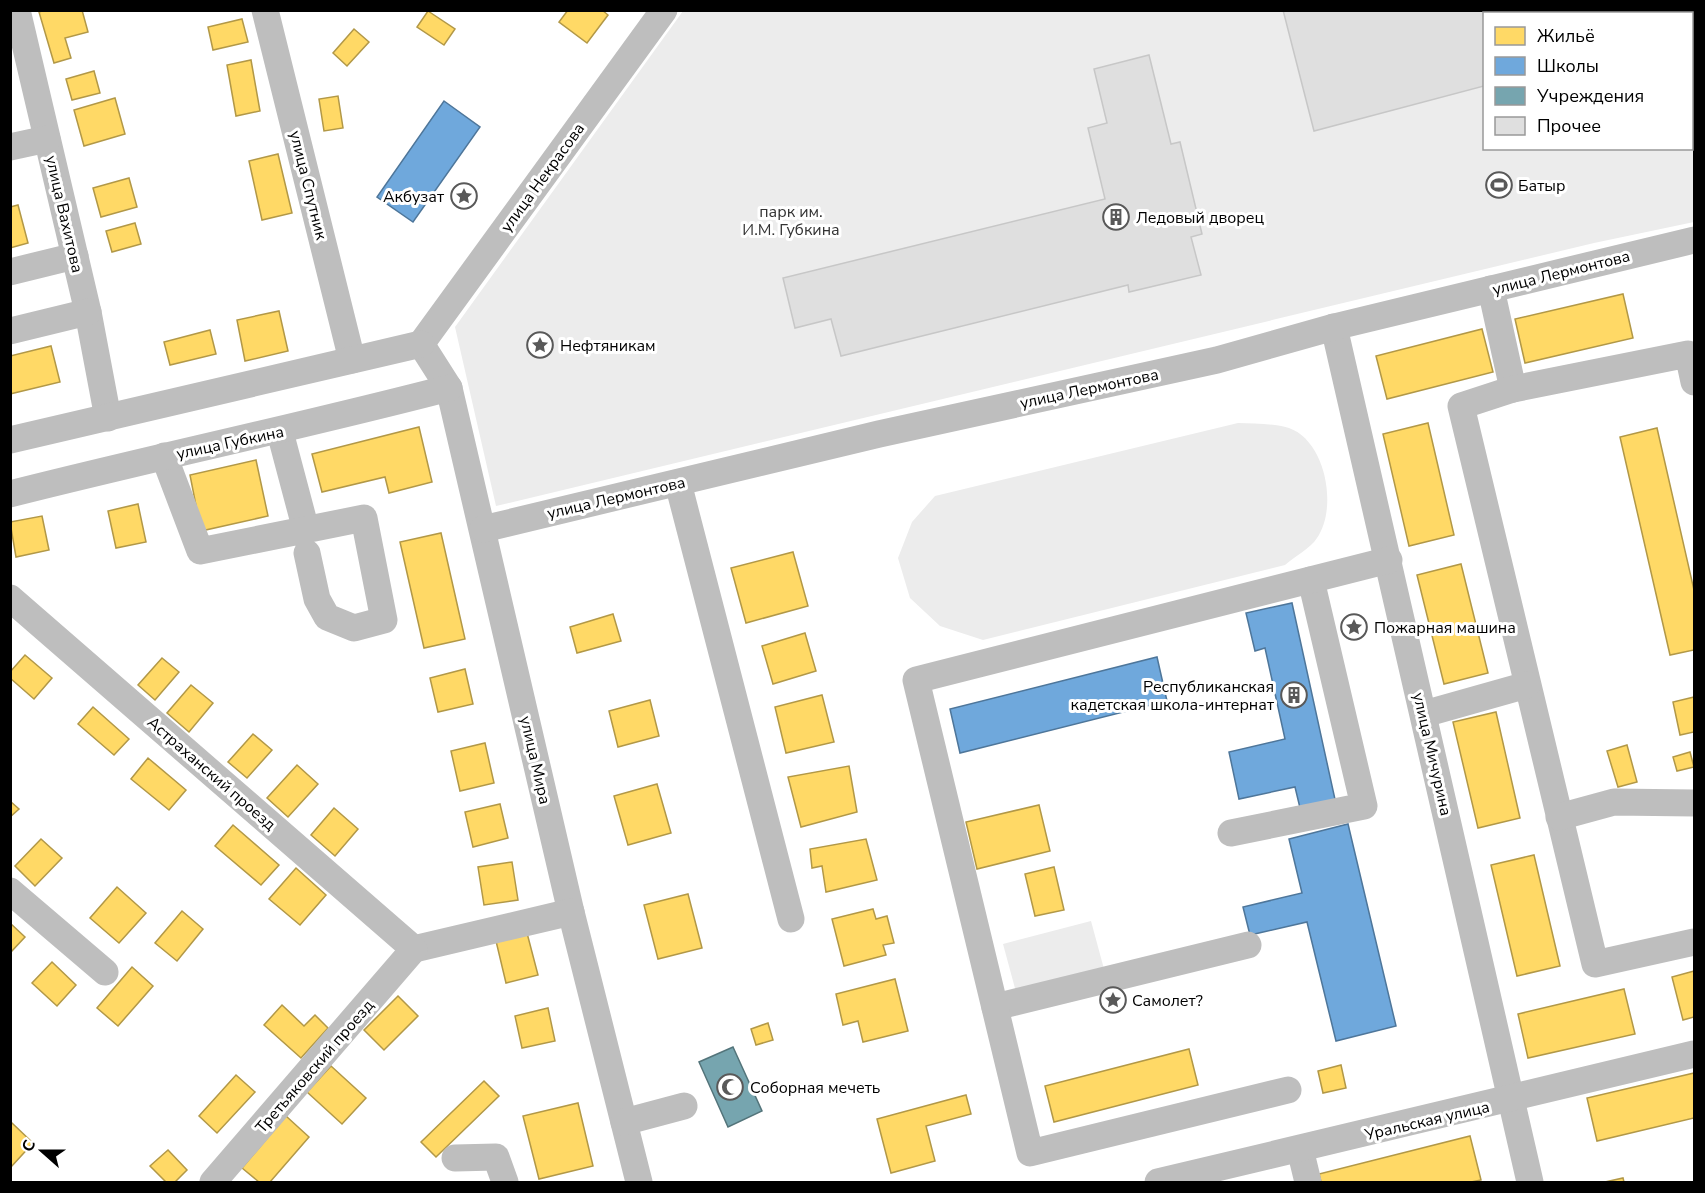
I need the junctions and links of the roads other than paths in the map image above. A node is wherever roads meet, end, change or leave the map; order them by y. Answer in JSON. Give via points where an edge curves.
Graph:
{"nodes":[{"id":1,"x":17,"y":10,"type":"edge"},
{"id":2,"x":265,"y":10,"type":"edge"},
{"id":3,"x":656,"y":13,"type":"edge"},
{"id":4,"x":47,"y":139,"type":"junction"},
{"id":5,"x":10,"y":147,"type":"edge"},
{"id":6,"x":1695,"y":240,"type":"edge"},
{"id":7,"x":75,"y":256,"type":"junction"},
{"id":8,"x":10,"y":272,"type":"edge"},
{"id":9,"x":1491,"y":289,"type":"junction"},
{"id":10,"x":88,"y":312,"type":"junction"},
{"id":11,"x":1334,"y":327,"type":"junction"},
{"id":12,"x":10,"y":331,"type":"edge"},
{"id":13,"x":421,"y":344,"type":"junction"},
{"id":14,"x":352,"y":360,"type":"junction"},
{"id":15,"x":1695,"y":382,"type":"edge"},
{"id":16,"x":448,"y":388,"type":"junction"},
{"id":17,"x":1513,"y":389,"type":"junction"},
{"id":18,"x":108,"y":418,"type":"junction"},
{"id":19,"x":280,"y":432,"type":"junction"},
{"id":20,"x":10,"y":440,"type":"edge"},
{"id":21,"x":164,"y":456,"type":"junction"},
{"id":22,"x":678,"y":483,"type":"junction"},
{"id":23,"x":10,"y":494,"type":"edge"},
{"id":24,"x":483,"y":529,"type":"junction"},
{"id":25,"x":1389,"y":560,"type":"junction"},
{"id":26,"x":1311,"y":580,"type":"junction"},
{"id":27,"x":10,"y":598,"type":"edge"},
{"id":28,"x":1527,"y":685,"type":"junction"},
{"id":29,"x":1424,"y":714,"type":"junction"},
{"id":30,"x":1695,"y":803,"type":"edge"},
{"id":31,"x":1559,"y":817,"type":"junction"},
{"id":32,"x":1231,"y":833,"type":"dead end"},
{"id":33,"x":10,"y":891,"type":"edge"},
{"id":34,"x":571,"y":912,"type":"junction"},
{"id":35,"x":790,"y":919,"type":"dead end"},
{"id":36,"x":1695,"y":942,"type":"edge"},
{"id":37,"x":1248,"y":945,"type":"dead end"},
{"id":38,"x":414,"y":949,"type":"junction"},
{"id":39,"x":105,"y":972,"type":"dead end"},
{"id":40,"x":995,"y":1006,"type":"junction"},
{"id":41,"x":1695,"y":1054,"type":"edge"},
{"id":42,"x":1288,"y":1090,"type":"dead end"},
{"id":43,"x":1512,"y":1100,"type":"junction"},
{"id":44,"x":684,"y":1106,"type":"dead end"},
{"id":45,"x":624,"y":1122,"type":"junction"},
{"id":46,"x":1300,"y":1149,"type":"junction"},
{"id":47,"x":456,"y":1158,"type":"dead end"},
{"id":48,"x":213,"y":1182,"type":"edge"},
{"id":49,"x":505,"y":1182,"type":"edge"},
{"id":50,"x":639,"y":1182,"type":"edge"},
{"id":51,"x":1158,"y":1182,"type":"edge"},
{"id":52,"x":1308,"y":1182,"type":"edge"},
{"id":53,"x":1530,"y":1182,"type":"edge"}],
"edges":[{"from":1,"to":4,"type":"street","name":"улица Вахитова"},
{"from":2,"to":14,"type":"street","name":"улица Спутник"},
{"from":3,"to":13,"type":"street","name":"улица Некрасова"},
{"from":4,"to":5,"type":"street"},
{"from":4,"to":7,"type":"street","name":"улица Вахитова"},
{"from":6,"to":9,"type":"street","name":"улица Лермонтова"},
{"from":7,"to":8,"type":"street"},
{"from":7,"to":10,"type":"street","name":"улица Вахитова"},
{"from":9,"to":11,"type":"street","name":"улица Лермонтова"},
{"from":9,"to":17,"type":"street"},
{"from":10,"to":12,"type":"street"},
{"from":10,"to":18,"type":"street","name":"улица Вахитова"},
{"from":11,"to":22,"type":"street","name":"улица Лермонтова","via":[[1217,360],[879,434]]},
{"from":11,"to":25,"type":"street","name":"улица Мичурина"},
{"from":13,"to":14,"type":"street"},
{"from":13,"to":16,"type":"street","name":"улица Мира"},
{"from":14,"to":18,"type":"street"},
{"from":15,"to":17,"type":"street","via":[[1688,354]]},
{"from":16,"to":19,"type":"street","name":"улица Губкина"},
{"from":16,"to":24,"type":"street","name":"улица Мира"},
{"from":17,"to":28,"type":"street","via":[[1461,406]]},
{"from":18,"to":20,"type":"street"},
{"from":19,"to":21,"type":"street","name":"улица Губкина"},
{"from":19,"to":21,"type":"street","via":[[307,542],[200,551]]},
{"from":21,"to":23,"type":"street","name":"улица Губкина"},
{"from":22,"to":24,"type":"street","name":"улица Лермонтова"},
{"from":22,"to":35,"type":"street"},
{"from":24,"to":34,"type":"street","name":"улица Мира"},
{"from":25,"to":26,"type":"street"},
{"from":25,"to":29,"type":"street","name":"улица Мичурина"},
{"from":26,"to":32,"type":"street","via":[[1364,806]]},
{"from":26,"to":40,"type":"street","via":[[916,680]]},
{"from":27,"to":38,"type":"street","name":"Астраханский проезд"},
{"from":28,"to":29,"type":"street"},
{"from":28,"to":31,"type":"street"},
{"from":29,"to":43,"type":"street","name":"улица Мичурина"},
{"from":30,"to":31,"type":"street","via":[[1614,802]]},
{"from":31,"to":36,"type":"street","via":[[1595,964]]},
{"from":33,"to":39,"type":"street"},
{"from":34,"to":38,"type":"street"},
{"from":34,"to":45,"type":"street","name":"улица Мира"},
{"from":37,"to":40,"type":"street"},
{"from":38,"to":48,"type":"street","name":"Третьяковский проезд"},
{"from":40,"to":42,"type":"street","via":[[1030,1153]]},
{"from":41,"to":43,"type":"street","name":"Уральская улица"},
{"from":43,"to":46,"type":"street","name":"Уральская улица"},
{"from":43,"to":53,"type":"street","name":"улица Мичурина"},
{"from":44,"to":45,"type":"street"},
{"from":45,"to":50,"type":"street","name":"улица Мира"},
{"from":46,"to":51,"type":"street","name":"Уральская улица"},
{"from":46,"to":52,"type":"street"},
{"from":47,"to":49,"type":"street","via":[[496,1157]]}]}
